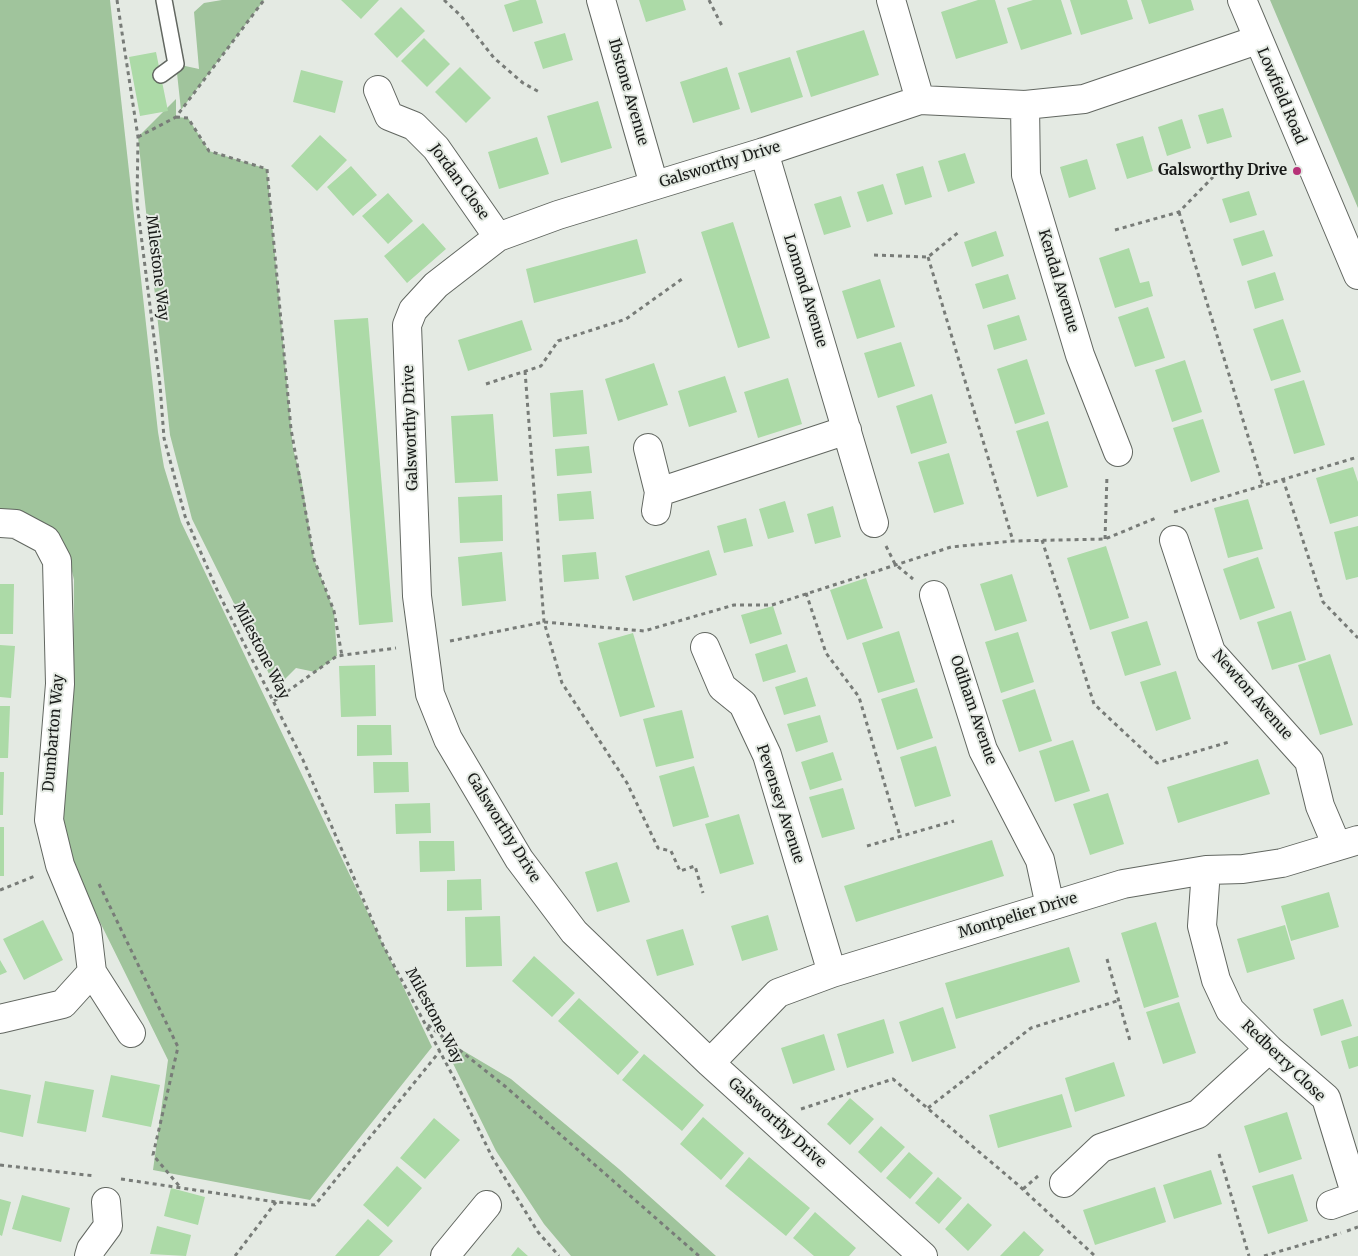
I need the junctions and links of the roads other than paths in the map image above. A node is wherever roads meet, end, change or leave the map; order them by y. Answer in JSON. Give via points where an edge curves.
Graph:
{"nodes":[{"id":1,"x":164,"y":0,"type":"edge"},
{"id":2,"x":601,"y":0,"type":"edge"},
{"id":3,"x":891,"y":0,"type":"edge"},
{"id":4,"x":1242,"y":0,"type":"edge"},
{"id":5,"x":1257,"y":40,"type":"junction"},
{"id":6,"x":161,"y":76,"type":"dead end"},
{"id":7,"x":378,"y":90,"type":"dead end"},
{"id":8,"x":920,"y":100,"type":"junction"},
{"id":9,"x":1026,"y":105,"type":"junction"},
{"id":10,"x":764,"y":152,"type":"junction"},
{"id":11,"x":654,"y":185,"type":"junction"},
{"id":12,"x":498,"y":237,"type":"junction"},
{"id":13,"x":1358,"y":275,"type":"edge"},
{"id":14,"x":848,"y":430,"type":"junction"},
{"id":15,"x":648,"y":448,"type":"dead end"},
{"id":16,"x":1118,"y":452,"type":"road end"},
{"id":17,"x":0,"y":523,"type":"edge"},
{"id":18,"x":874,"y":523,"type":"dead end"},
{"id":19,"x":1174,"y":540,"type":"dead end"},
{"id":20,"x":934,"y":595,"type":"dead end"},
{"id":21,"x":705,"y":647,"type":"dead end"},
{"id":22,"x":1347,"y":843,"type":"edge"},
{"id":23,"x":1206,"y":870,"type":"junction"},
{"id":24,"x":1050,"y":906,"type":"junction"},
{"id":25,"x":92,"y":972,"type":"junction"},
{"id":26,"x":832,"y":973,"type":"junction"},
{"id":27,"x":0,"y":1020,"type":"edge"},
{"id":28,"x":131,"y":1033,"type":"dead end"},
{"id":29,"x":1269,"y":1049,"type":"junction"},
{"id":30,"x":710,"y":1063,"type":"junction"},
{"id":31,"x":1064,"y":1184,"type":"dead end"},
{"id":32,"x":109,"y":1190,"type":"road end"},
{"id":33,"x":1348,"y":1199,"type":"edge"},
{"id":34,"x":472,"y":1212,"type":"dead end"},
{"id":35,"x":89,"y":1256,"type":"edge"},
{"id":36,"x":445,"y":1256,"type":"edge"},
{"id":37,"x":924,"y":1256,"type":"edge"}],
"edges":[{"from":1,"to":6,"type":"lane","via":[[176,64]]},
{"from":2,"to":11,"type":"street","name":"Ibstone Avenue"},
{"from":3,"to":8,"type":"street"},
{"from":4,"to":5,"type":"street","name":"Lowfield Road"},
{"from":5,"to":9,"type":"street","name":"Galsworthy Drive","via":[[1084,99]]},
{"from":5,"to":13,"type":"street","name":"Lowfield Road"},
{"from":7,"to":12,"type":"street","name":"Jordan Close","via":[[390,116],[414,126],[436,148]]},
{"from":8,"to":9,"type":"street","name":"Galsworthy Drive"},
{"from":8,"to":10,"type":"street","name":"Galsworthy Drive"},
{"from":9,"to":16,"type":"street","name":"Kendal Avenue","via":[[1026,175],[1080,355]]},
{"from":10,"to":11,"type":"street","name":"Galsworthy Drive"},
{"from":10,"to":14,"type":"street","name":"Lomond Avenue"},
{"from":11,"to":12,"type":"street","name":"Galsworthy Drive"},
{"from":12,"to":30,"type":"street","name":"Galsworthy Drive","via":[[436,284],[414,310],[407,325],[417,596],[430,694],[448,739],[519,859],[574,932]]},
{"from":14,"to":15,"type":"street","via":[[657,501]]},
{"from":14,"to":18,"type":"street","name":"Lomond Avenue"},
{"from":17,"to":25,"type":"street","name":"Dumbarton Way","via":[[16,524],[46,540],[57,561],[60,684],[49,820],[60,865],[87,930]]},
{"from":19,"to":22,"type":"street","name":"Newton Avenue","via":[[1211,652],[1309,761],[1320,806]]},
{"from":20,"to":24,"type":"street","name":"Odiham Avenue","via":[[983,750],[1040,860]]},
{"from":21,"to":26,"type":"street","name":"Pevensey Avenue","via":[[722,687],[742,704],[767,755]]},
{"from":22,"to":23,"type":"street","name":"Montpelier Drive","via":[[1282,864],[1244,870]]},
{"from":23,"to":24,"type":"street","name":"Montpelier Drive","via":[[1123,884]]},
{"from":23,"to":29,"type":"street","name":"Redberry Close","via":[[1202,926],[1216,980],[1230,1010]]},
{"from":24,"to":26,"type":"street","name":"Montpelier Drive"},
{"from":25,"to":27,"type":"street","via":[[63,1004]]},
{"from":25,"to":28,"type":"street","name":"Dumbarton Way"},
{"from":26,"to":30,"type":"street","name":"Montpelier Drive","via":[[778,993]]},
{"from":29,"to":31,"type":"street","via":[[1198,1114],[1101,1148]]},
{"from":29,"to":33,"type":"street","name":"Redberry Close","via":[[1326,1098]]},
{"from":30,"to":37,"type":"street","name":"Galsworthy Drive"},
{"from":32,"to":35,"type":"street","via":[[108,1226]]},
{"from":34,"to":36,"type":"street"}]}
